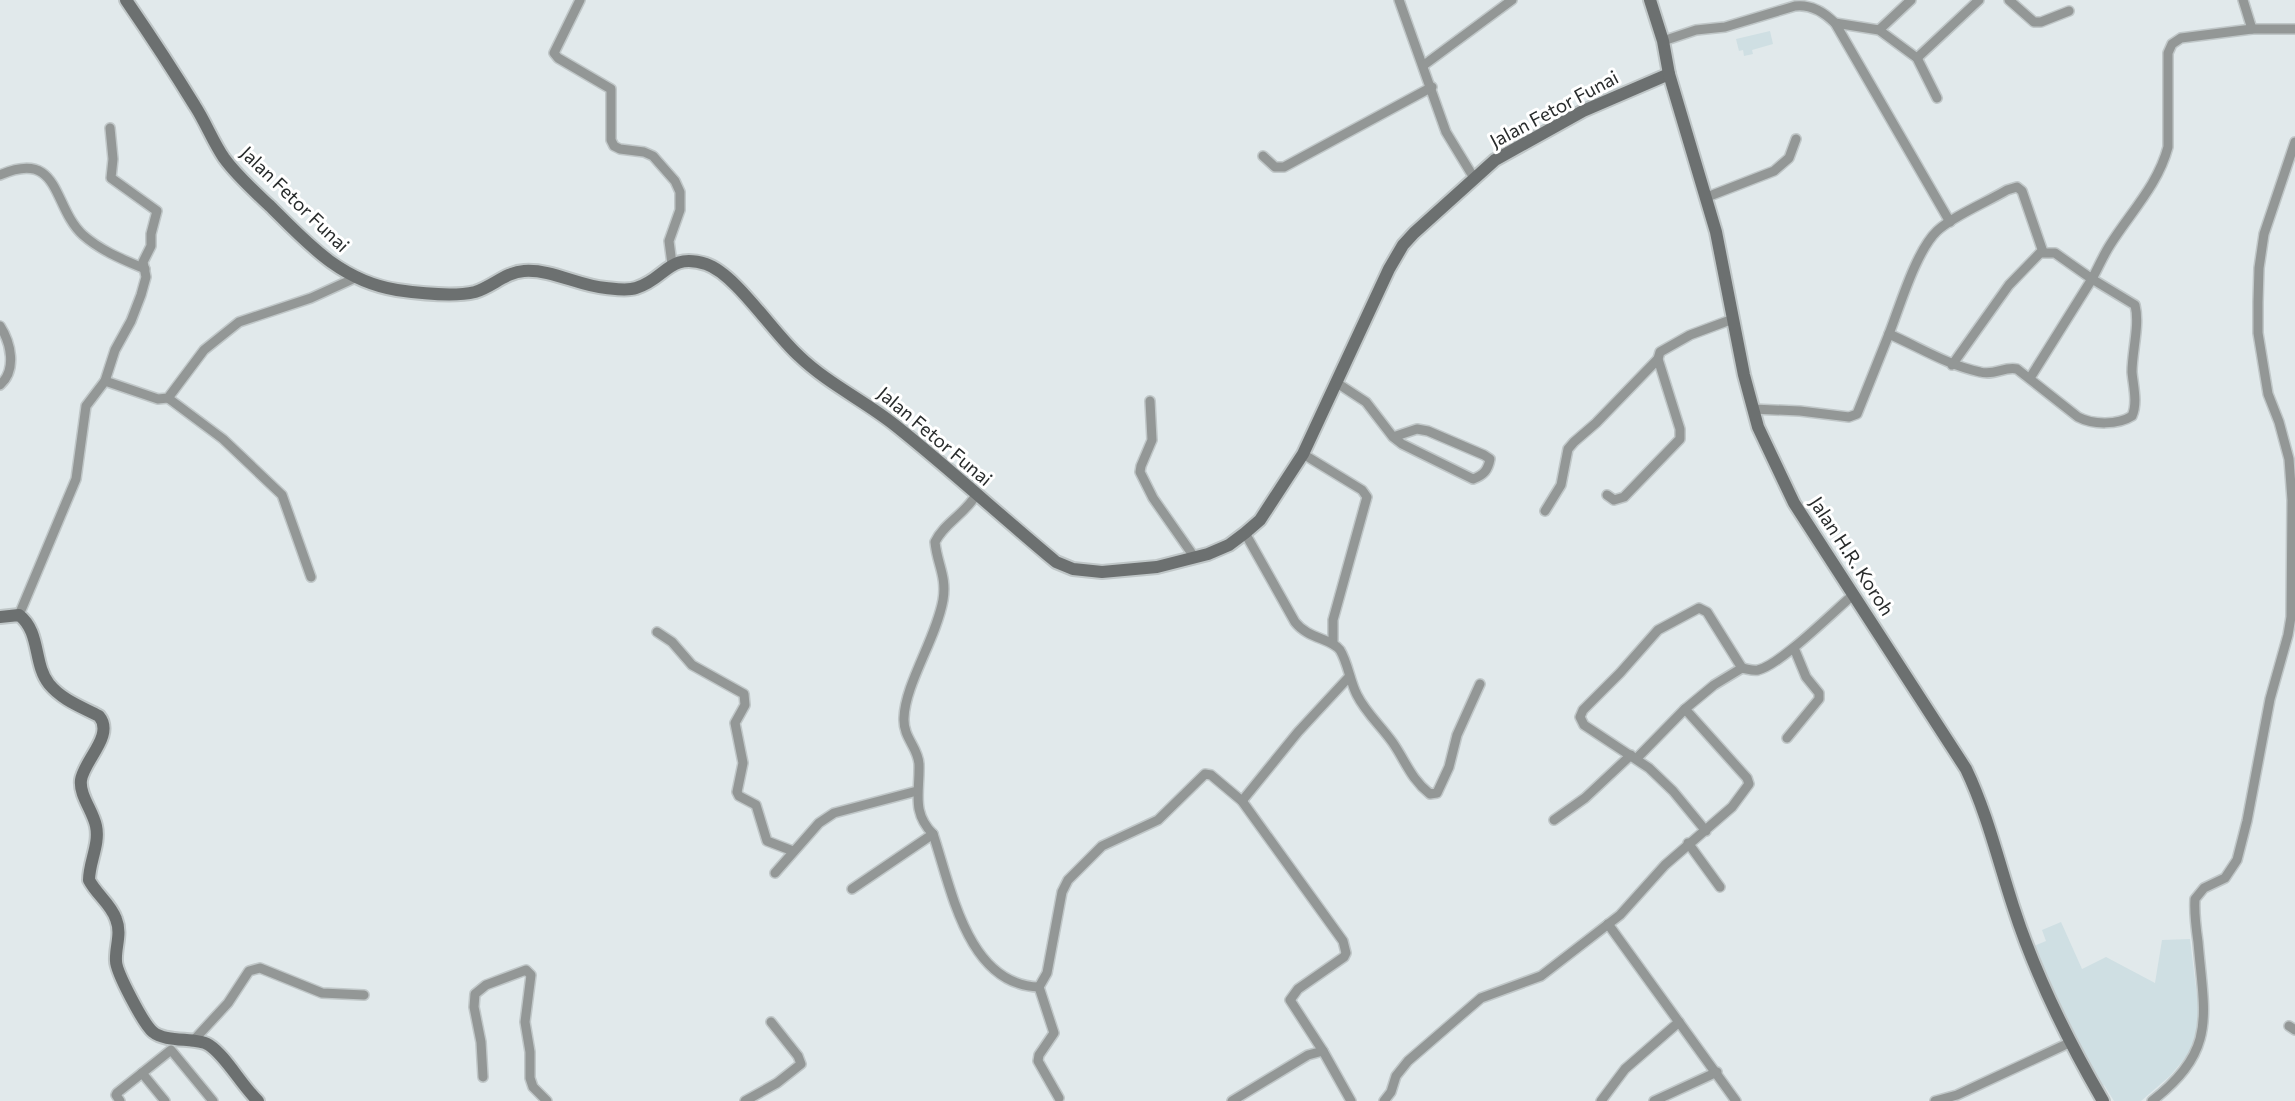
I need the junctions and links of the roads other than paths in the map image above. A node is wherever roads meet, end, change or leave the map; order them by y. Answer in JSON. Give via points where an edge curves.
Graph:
{"nodes":[{"id":1,"x":126,"y":0,"type":"edge"},
{"id":2,"x":580,"y":0,"type":"edge"},
{"id":3,"x":1399,"y":0,"type":"edge"},
{"id":4,"x":1512,"y":0,"type":"edge"},
{"id":5,"x":1650,"y":0,"type":"edge"},
{"id":6,"x":1911,"y":0,"type":"edge"},
{"id":7,"x":1979,"y":0,"type":"edge"},
{"id":8,"x":2009,"y":0,"type":"edge"},
{"id":9,"x":2243,"y":0,"type":"edge"},
{"id":10,"x":1783,"y":5,"type":"edge"},
{"id":11,"x":2069,"y":11,"type":"dead end"},
{"id":12,"x":1835,"y":23,"type":"junction"},
{"id":13,"x":2252,"y":29,"type":"junction"},
{"id":14,"x":1879,"y":30,"type":"junction"},
{"id":15,"x":2295,"y":30,"type":"edge"},
{"id":16,"x":1663,"y":41,"type":"junction"},
{"id":17,"x":1917,"y":58,"type":"junction"},
{"id":18,"x":1424,"y":65,"type":"junction"},
{"id":19,"x":1669,"y":74,"type":"junction"},
{"id":20,"x":1432,"y":87,"type":"junction"},
{"id":21,"x":1937,"y":98,"type":"dead end"},
{"id":22,"x":110,"y":128,"type":"dead end"},
{"id":23,"x":1796,"y":139,"type":"dead end"},
{"id":24,"x":2295,"y":142,"type":"edge"},
{"id":25,"x":1263,"y":156,"type":"dead end"},
{"id":26,"x":0,"y":175,"type":"edge"},
{"id":27,"x":1474,"y":178,"type":"junction"},
{"id":28,"x":1707,"y":197,"type":"junction"},
{"id":29,"x":1950,"y":222,"type":"junction"},
{"id":30,"x":2043,"y":252,"type":"junction"},
{"id":31,"x":672,"y":264,"type":"junction"},
{"id":32,"x":145,"y":269,"type":"junction"},
{"id":33,"x":355,"y":278,"type":"junction"},
{"id":34,"x":2092,"y":279,"type":"junction"},
{"id":35,"x":1733,"y":319,"type":"junction"},
{"id":36,"x":0,"y":326,"type":"edge"},
{"id":37,"x":1889,"y":334,"type":"junction"},
{"id":38,"x":1658,"y":359,"type":"junction"},
{"id":39,"x":1952,"y":365,"type":"junction"},
{"id":40,"x":2031,"y":378,"type":"junction"},
{"id":41,"x":105,"y":381,"type":"junction"},
{"id":42,"x":1338,"y":383,"type":"junction"},
{"id":43,"x":0,"y":385,"type":"edge"},
{"id":44,"x":168,"y":398,"type":"junction"},
{"id":45,"x":1150,"y":401,"type":"dead end"},
{"id":46,"x":1752,"y":409,"type":"junction"},
{"id":47,"x":1393,"y":437,"type":"junction"},
{"id":48,"x":1303,"y":454,"type":"junction"},
{"id":49,"x":976,"y":495,"type":"junction"},
{"id":50,"x":1607,"y":495,"type":"dead end"},
{"id":51,"x":1545,"y":511,"type":"dead end"},
{"id":52,"x":1245,"y":533,"type":"junction"},
{"id":53,"x":1195,"y":558,"type":"junction"},
{"id":54,"x":311,"y":577,"type":"dead end"},
{"id":55,"x":1853,"y":596,"type":"junction"},
{"id":56,"x":19,"y":615,"type":"junction"},
{"id":57,"x":0,"y":617,"type":"edge"},
{"id":58,"x":657,"y":632,"type":"dead end"},
{"id":59,"x":1333,"y":643,"type":"junction"},
{"id":60,"x":1794,"y":648,"type":"junction"},
{"id":61,"x":1742,"y":667,"type":"junction"},
{"id":62,"x":1349,"y":677,"type":"junction"},
{"id":63,"x":1480,"y":684,"type":"dead end"},
{"id":64,"x":1685,"y":709,"type":"junction"},
{"id":65,"x":1787,"y":738,"type":"dead end"},
{"id":66,"x":1634,"y":756,"type":"junction"},
{"id":67,"x":917,"y":791,"type":"junction"},
{"id":68,"x":1242,"y":801,"type":"junction"},
{"id":69,"x":1554,"y":820,"type":"dead end"},
{"id":70,"x":1706,"y":831,"type":"junction"},
{"id":71,"x":933,"y":834,"type":"junction"},
{"id":72,"x":1688,"y":843,"type":"junction"},
{"id":73,"x":793,"y":852,"type":"junction"},
{"id":74,"x":775,"y":873,"type":"dead end"},
{"id":75,"x":1720,"y":887,"type":"dead end"},
{"id":76,"x":852,"y":889,"type":"dead end"},
{"id":77,"x":1608,"y":924,"type":"junction"},
{"id":78,"x":1039,"y":988,"type":"junction"},
{"id":79,"x":364,"y":995,"type":"dead end"},
{"id":80,"x":771,"y":1022,"type":"dead end"},
{"id":81,"x":1679,"y":1022,"type":"junction"},
{"id":82,"x":191,"y":1042,"type":"junction"},
{"id":83,"x":2069,"y":1043,"type":"junction"},
{"id":84,"x":1323,"y":1051,"type":"junction"},
{"id":85,"x":1717,"y":1072,"type":"junction"},
{"id":86,"x":142,"y":1073,"type":"junction"},
{"id":87,"x":483,"y":1077,"type":"dead end"},
{"id":88,"x":1059,"y":1098,"type":"dead end"},
{"id":89,"x":120,"y":1101,"type":"edge"},
{"id":90,"x":165,"y":1101,"type":"edge"},
{"id":91,"x":213,"y":1101,"type":"edge"},
{"id":92,"x":258,"y":1101,"type":"edge"},
{"id":93,"x":547,"y":1101,"type":"edge"},
{"id":94,"x":746,"y":1101,"type":"edge"},
{"id":95,"x":1232,"y":1101,"type":"edge"},
{"id":96,"x":1351,"y":1101,"type":"edge"},
{"id":97,"x":1384,"y":1101,"type":"edge"},
{"id":98,"x":1601,"y":1101,"type":"edge"},
{"id":99,"x":1654,"y":1101,"type":"edge"},
{"id":100,"x":1736,"y":1101,"type":"edge"},
{"id":101,"x":1935,"y":1101,"type":"edge"},
{"id":102,"x":2103,"y":1101,"type":"edge"},
{"id":103,"x":2152,"y":1101,"type":"edge"}],
"edges":[{"from":1,"to":33,"type":"street","name":"Jalan Fetor Funai","via":[[225,160],[318,254]]},
{"from":2,"to":31,"type":"street","via":[[555,53],[611,89],[614,146],[649,154],[675,181],[682,202],[669,242]]},
{"from":3,"to":18,"type":"street"},
{"from":4,"to":18,"type":"street"},
{"from":5,"to":16,"type":"street","name":"Jalan H.R. Koroh"},
{"from":6,"to":14,"type":"street"},
{"from":7,"to":17,"type":"street"},
{"from":8,"to":11,"type":"street","via":[[2034,22]]},
{"from":9,"to":13,"type":"street"},
{"from":10,"to":12,"type":"street","via":[[1807,6]]},
{"from":10,"to":16,"type":"street","via":[[1726,27],[1696,30]]},
{"from":12,"to":14,"type":"street"},
{"from":12,"to":29,"type":"street"},
{"from":13,"to":15,"type":"street"},
{"from":13,"to":34,"type":"street","via":[[2181,38],[2170,46],[2165,158]]},
{"from":14,"to":17,"type":"street"},
{"from":16,"to":19,"type":"street","name":"Jalan H.R. Koroh"},
{"from":17,"to":21,"type":"street"},
{"from":18,"to":20,"type":"street"},
{"from":19,"to":27,"type":"street","name":"Jalan Fetor Funai","via":[[1539,134]]},
{"from":19,"to":28,"type":"street","name":"Jalan H.R. Koroh"},
{"from":20,"to":25,"type":"street","via":[[1294,163],[1275,167]]},
{"from":20,"to":27,"type":"street","via":[[1446,132]]},
{"from":22,"to":32,"type":"street","via":[[111,178],[157,211]]},
{"from":23,"to":28,"type":"street","via":[[1789,158],[1774,172]]},
{"from":24,"to":103,"type":"street","via":[[2264,234],[2258,302],[2268,394],[2289,459],[2291,617],[2236,860],[2225,878],[2202,890],[2196,899],[2204,1009],[2201,1041],[2186,1066]]},
{"from":26,"to":32,"type":"street","via":[[17,167],[39,170],[84,236]]},
{"from":27,"to":42,"type":"street","name":"Jalan Fetor Funai","via":[[1403,245]]},
{"from":28,"to":35,"type":"street","name":"Jalan H.R. Koroh"},
{"from":29,"to":30,"type":"street","via":[[2019,187]]},
{"from":29,"to":37,"type":"street","via":[[1926,244]]},
{"from":30,"to":34,"type":"street","via":[[2055,253]]},
{"from":30,"to":39,"type":"street","via":[[2009,285]]},
{"from":31,"to":33,"type":"street","name":"Jalan Fetor Funai","via":[[634,289],[598,287],[537,271],[513,273],[463,293],[399,290]]},
{"from":31,"to":49,"type":"street","name":"Jalan Fetor Funai","via":[[693,261],[716,269],[800,358],[898,427]]},
{"from":32,"to":41,"type":"street","via":[[141,295]]},
{"from":33,"to":44,"type":"street","via":[[239,322],[204,350]]},
{"from":34,"to":40,"type":"street"},
{"from":34,"to":40,"type":"street","via":[[2136,307],[2132,416],[2087,422]]},
{"from":35,"to":38,"type":"street","via":[[1668,346]]},
{"from":35,"to":46,"type":"street","name":"Jalan H.R. Koroh"},
{"from":36,"to":43,"type":"street","via":[[11,355]]},
{"from":37,"to":39,"type":"street"},
{"from":37,"to":46,"type":"street","via":[[1857,414]]},
{"from":38,"to":50,"type":"street","via":[[1680,439],[1624,497],[1614,500]]},
{"from":38,"to":51,"type":"street","via":[[1568,449],[1561,485]]},
{"from":39,"to":40,"type":"street","via":[[1989,374],[2015,368]]},
{"from":41,"to":44,"type":"street","via":[[158,399]]},
{"from":41,"to":56,"type":"street","via":[[86,406],[76,479]]},
{"from":42,"to":47,"type":"street","via":[[1366,402]]},
{"from":42,"to":48,"type":"street","name":"Jalan Fetor Funai"},
{"from":44,"to":54,"type":"street","via":[[223,439],[282,495]]},
{"from":45,"to":53,"type":"street","via":[[1152,440],[1140,472]]},
{"from":46,"to":55,"type":"street","name":"Jalan H.R. Koroh","via":[[1785,485]]},
{"from":47,"to":47,"type":"street","via":[[1473,479],[1489,466],[1490,459],[1484,455],[1428,431],[1418,429]]},
{"from":48,"to":52,"type":"street","name":"Jalan Fetor Funai","via":[[1260,520]]},
{"from":48,"to":59,"type":"street","via":[[1367,497],[1333,621]]},
{"from":49,"to":53,"type":"street","name":"Jalan Fetor Funai","via":[[1056,562],[1073,569],[1140,569]]},
{"from":49,"to":67,"type":"street","via":[[935,542],[945,580],[944,598],[903,721],[918,758]]},
{"from":52,"to":53,"type":"street","name":"Jalan Fetor Funai","via":[[1229,545]]},
{"from":52,"to":59,"type":"street","via":[[1299,627]]},
{"from":55,"to":60,"type":"street"},
{"from":55,"to":83,"type":"street","name":"Jalan H.R. Koroh","via":[[1966,769],[2029,951]]},
{"from":56,"to":57,"type":"street"},
{"from":56,"to":82,"type":"street","via":[[34,637],[48,682],[62,696],[103,720],[104,732],[81,782],[97,834],[89,880],[117,920],[117,971],[152,1032]]},
{"from":58,"to":73,"type":"street","via":[[692,666],[744,694],[745,705],[735,723],[743,763],[737,792],[756,805],[767,841]]},
{"from":59,"to":62,"type":"street"},
{"from":60,"to":61,"type":"street","via":[[1762,669]]},
{"from":60,"to":65,"type":"street","via":[[1819,699]]},
{"from":61,"to":64,"type":"street"},
{"from":61,"to":66,"type":"street","via":[[1703,609],[1658,630],[1580,717],[1584,725]]},
{"from":62,"to":63,"type":"street","via":[[1405,766],[1433,794],[1442,785],[1457,735]]},
{"from":62,"to":68,"type":"street"},
{"from":64,"to":66,"type":"street"},
{"from":64,"to":70,"type":"street","via":[[1748,781],[1732,807]]},
{"from":66,"to":69,"type":"street"},
{"from":66,"to":70,"type":"street","via":[[1673,791]]},
{"from":67,"to":71,"type":"street","via":[[923,825]]},
{"from":67,"to":73,"type":"street","via":[[834,813]]},
{"from":68,"to":78,"type":"street","via":[[1205,774],[1158,820],[1102,846],[1063,888],[1047,973]]},
{"from":68,"to":84,"type":"street","via":[[1345,947],[1344,957],[1298,989],[1290,1000]]},
{"from":70,"to":72,"type":"street"},
{"from":71,"to":76,"type":"street"},
{"from":71,"to":78,"type":"street","via":[[962,926],[984,960],[1017,983]]},
{"from":72,"to":75,"type":"street"},
{"from":72,"to":77,"type":"street"},
{"from":73,"to":74,"type":"street"},
{"from":77,"to":81,"type":"street"},
{"from":77,"to":97,"type":"street","via":[[1541,976],[1481,998],[1408,1061]]},
{"from":78,"to":88,"type":"street","via":[[1054,1033],[1038,1061]]},
{"from":79,"to":82,"type":"street","via":[[322,993],[255,968]]},
{"from":80,"to":94,"type":"street","via":[[801,1064]]},
{"from":81,"to":85,"type":"street"},
{"from":81,"to":98,"type":"street","via":[[1625,1069]]},
{"from":82,"to":92,"type":"street","via":[[212,1047]]},
{"from":83,"to":101,"type":"street"},
{"from":83,"to":102,"type":"street","name":"Jalan H.R. Koroh"},
{"from":84,"to":95,"type":"street","via":[[1308,1055]]},
{"from":84,"to":96,"type":"street"},
{"from":85,"to":99,"type":"street"},
{"from":85,"to":100,"type":"street"},
{"from":86,"to":89,"type":"street","via":[[117,1093]]},
{"from":86,"to":90,"type":"street"},
{"from":86,"to":91,"type":"street","via":[[171,1050]]},
{"from":87,"to":93,"type":"street","via":[[475,994],[485,985],[526,970],[531,975],[525,1022],[530,1078]]}]}
